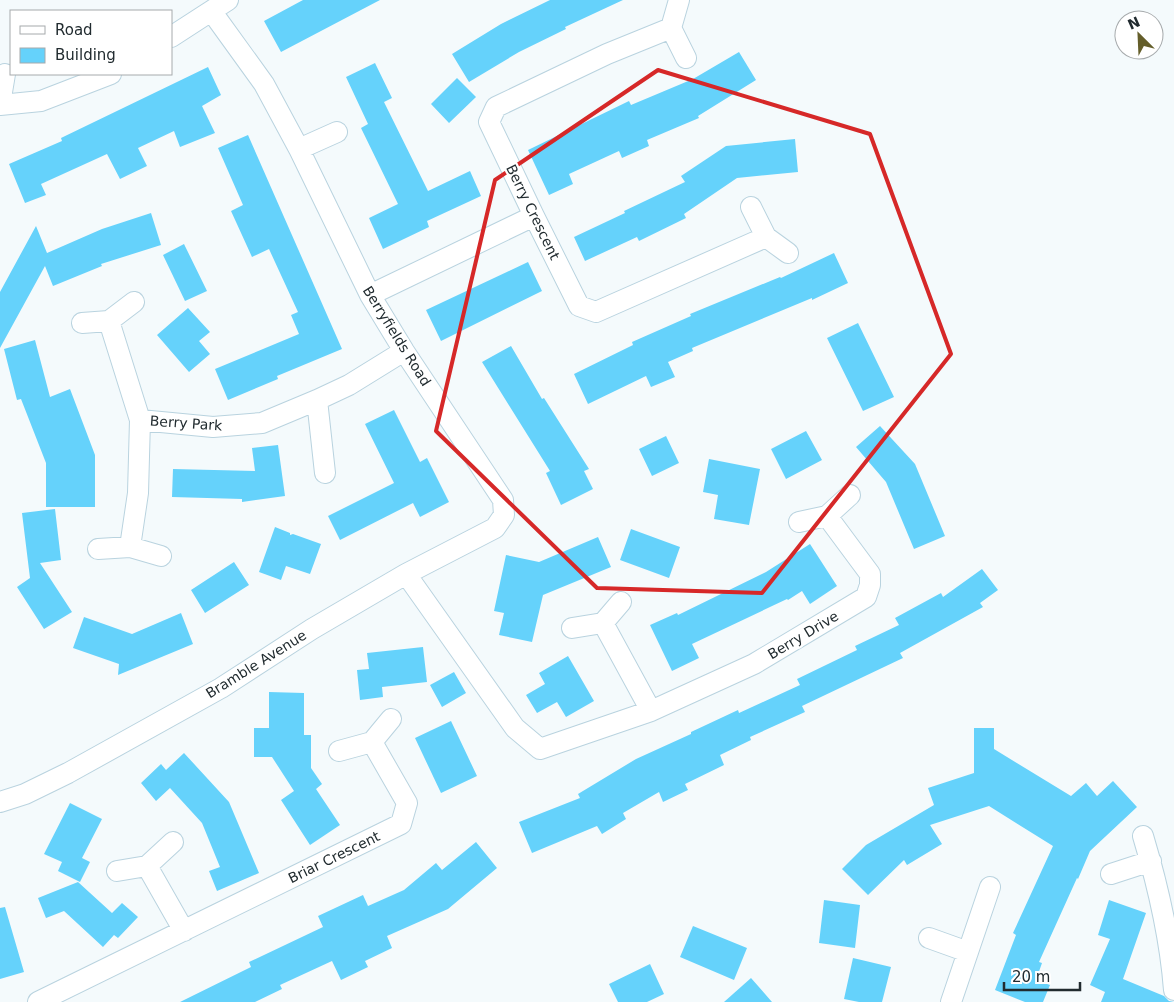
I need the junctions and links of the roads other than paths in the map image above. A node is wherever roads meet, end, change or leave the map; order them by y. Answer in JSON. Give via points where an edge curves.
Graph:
{"nodes":[{"id":1,"x":228,"y":0,"type":"edge"},
{"id":2,"x":679,"y":0,"type":"edge"},
{"id":3,"x":212,"y":12,"type":"junction"},
{"id":4,"x":671,"y":28,"type":"junction"},
{"id":5,"x":172,"y":36,"type":"edge"},
{"id":6,"x":686,"y":58,"type":"dead end"},
{"id":7,"x":4,"y":74,"type":"dead end"},
{"id":8,"x":108,"y":75,"type":"edge"},
{"id":9,"x":0,"y":104,"type":"edge"},
{"id":10,"x":337,"y":132,"type":"dead end"},
{"id":11,"x":300,"y":149,"type":"junction"},
{"id":12,"x":751,"y":207,"type":"dead end"},
{"id":13,"x":534,"y":216,"type":"junction"},
{"id":14,"x":766,"y":237,"type":"junction"},
{"id":15,"x":788,"y":253,"type":"dead end"},
{"id":16,"x":370,"y":295,"type":"junction"},
{"id":17,"x":134,"y":302,"type":"dead end"},
{"id":18,"x":109,"y":320,"type":"junction"},
{"id":19,"x":82,"y":323,"type":"dead end"},
{"id":20,"x":404,"y":351,"type":"junction"},
{"id":21,"x":317,"y":400,"type":"junction"},
{"id":22,"x":140,"y":420,"type":"junction"},
{"id":23,"x":326,"y":473,"type":"dead end"},
{"id":24,"x":850,"y":495,"type":"dead end"},
{"id":25,"x":504,"y":515,"type":"joint"},
{"id":26,"x":827,"y":516,"type":"junction"},
{"id":27,"x":799,"y":522,"type":"dead end"},
{"id":28,"x":130,"y":547,"type":"junction"},
{"id":29,"x":98,"y":549,"type":"dead end"},
{"id":30,"x":161,"y":556,"type":"dead end"},
{"id":31,"x":406,"y":574,"type":"junction"},
{"id":32,"x":621,"y":602,"type":"dead end"},
{"id":33,"x":603,"y":623,"type":"junction"},
{"id":34,"x":572,"y":628,"type":"dead end"},
{"id":35,"x":651,"y":711,"type":"junction"},
{"id":36,"x":391,"y":719,"type":"dead end"},
{"id":37,"x":372,"y":742,"type":"junction"},
{"id":38,"x":340,"y":751,"type":"dead end"},
{"id":39,"x":0,"y":802,"type":"edge"},
{"id":40,"x":1143,"y":836,"type":"dead end"},
{"id":41,"x":173,"y":842,"type":"dead end"},
{"id":42,"x":1151,"y":861,"type":"junction"},
{"id":43,"x":146,"y":866,"type":"junction"},
{"id":44,"x":117,"y":871,"type":"dead end"},
{"id":45,"x":1111,"y":874,"type":"dead end"},
{"id":46,"x":990,"y":887,"type":"dead end"},
{"id":47,"x":184,"y":931,"type":"junction"},
{"id":48,"x":929,"y":938,"type":"dead end"},
{"id":49,"x":968,"y":952,"type":"junction"},
{"id":50,"x":1174,"y":990,"type":"edge"},
{"id":51,"x":1174,"y":998,"type":"edge"},
{"id":52,"x":38,"y":1002,"type":"edge"},
{"id":53,"x":951,"y":1002,"type":"edge"},
{"id":54,"x":1173,"y":1002,"type":"edge"}],
"edges":[{"from":1,"to":3,"type":"street"},
{"from":2,"to":4,"type":"street"},
{"from":3,"to":5,"type":"street"},
{"from":3,"to":11,"type":"street","name":"Berryfields Road","via":[[264,84]]},
{"from":4,"to":6,"type":"street"},
{"from":4,"to":13,"type":"street","name":"Berry Crescent","via":[[607,54],[496,107],[489,122]]},
{"from":7,"to":9,"type":"street"},
{"from":8,"to":9,"type":"street","via":[[41,101]]},
{"from":10,"to":11,"type":"street"},
{"from":11,"to":16,"type":"street","name":"Berryfields Road"},
{"from":12,"to":14,"type":"street"},
{"from":13,"to":14,"type":"street","name":"Berry Crescent","via":[[579,306],[596,312]]},
{"from":13,"to":16,"type":"street"},
{"from":14,"to":15,"type":"street"},
{"from":16,"to":20,"type":"street","name":"Berryfields Road"},
{"from":17,"to":18,"type":"street"},
{"from":18,"to":19,"type":"street"},
{"from":18,"to":22,"type":"street","name":"Berry Park"},
{"from":20,"to":21,"type":"street","name":"Berry Park"},
{"from":20,"to":25,"type":"street","name":"Berryfields Road","via":[[503,500]]},
{"from":21,"to":22,"type":"street","name":"Berry Park","via":[[262,423],[213,427]]},
{"from":21,"to":23,"type":"street"},
{"from":22,"to":28,"type":"street","name":"Berry Park","via":[[138,494]]},
{"from":24,"to":26,"type":"street"},
{"from":25,"to":31,"type":"street","name":"Bramble Avenue","via":[[495,528]]},
{"from":26,"to":27,"type":"street"},
{"from":26,"to":35,"type":"street","name":"Berry Drive","via":[[870,574],[866,597],[754,664]]},
{"from":28,"to":29,"type":"street"},
{"from":28,"to":30,"type":"street"},
{"from":31,"to":35,"type":"street","name":"Berry Drive","via":[[515,728],[540,749]]},
{"from":31,"to":39,"type":"street","name":"Bramble Avenue","via":[[312,628],[221,688],[68,773]]},
{"from":32,"to":33,"type":"street"},
{"from":33,"to":34,"type":"street"},
{"from":33,"to":35,"type":"street"},
{"from":36,"to":37,"type":"street"},
{"from":37,"to":38,"type":"street"},
{"from":37,"to":47,"type":"street","name":"Briar Crescent","via":[[407,803],[401,824]]},
{"from":40,"to":42,"type":"street"},
{"from":41,"to":43,"type":"street"},
{"from":42,"to":45,"type":"street"},
{"from":42,"to":50,"type":"street","via":[[1171,953]]},
{"from":43,"to":44,"type":"street"},
{"from":43,"to":47,"type":"street"},
{"from":46,"to":49,"type":"street"},
{"from":47,"to":52,"type":"street","name":"Briar Crescent"},
{"from":48,"to":49,"type":"street"},
{"from":49,"to":53,"type":"street"},
{"from":51,"to":54,"type":"street"}]}
